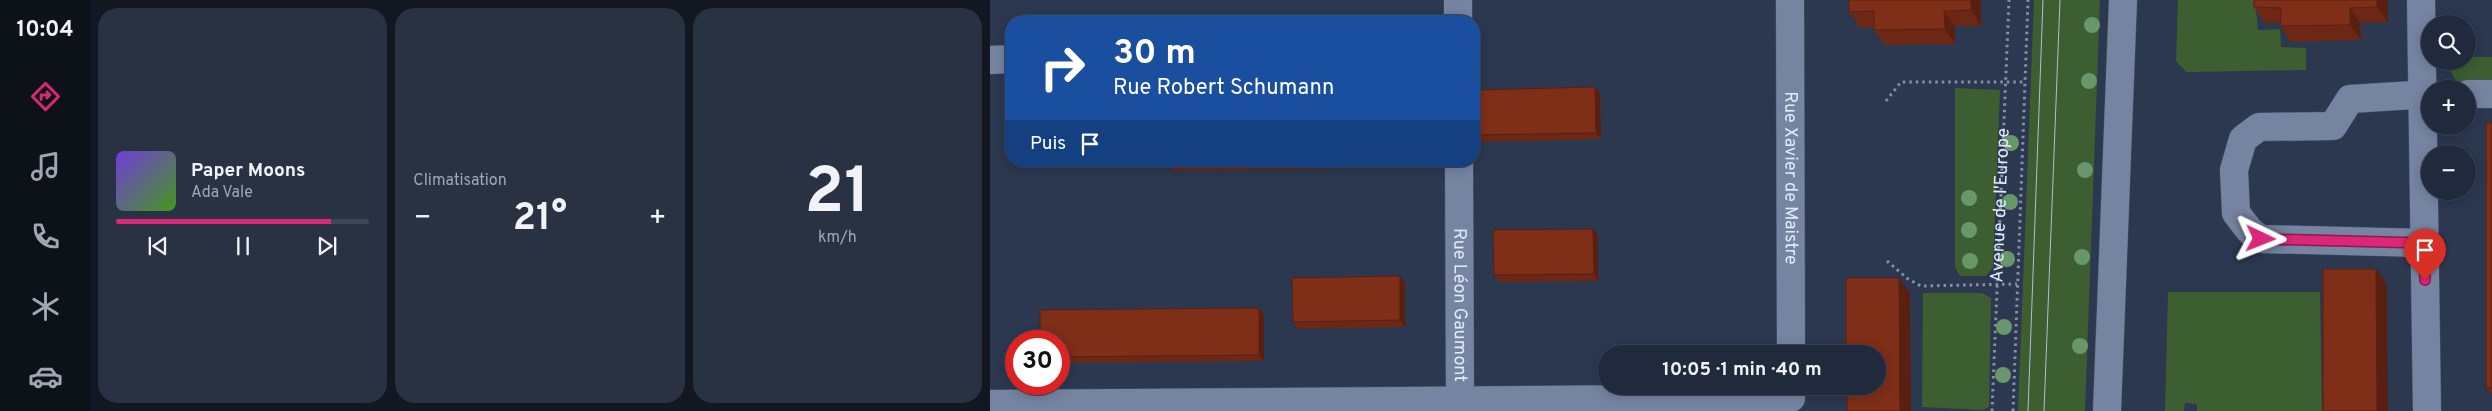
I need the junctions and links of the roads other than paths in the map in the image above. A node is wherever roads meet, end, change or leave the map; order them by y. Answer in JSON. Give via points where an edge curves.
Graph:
{"nodes":[{"id":1,"x":1458,"y":0,"type":"edge"},
{"id":2,"x":1790,"y":0,"type":"edge"},
{"id":3,"x":2123,"y":0,"type":"edge"},
{"id":4,"x":2421,"y":0,"type":"edge"},
{"id":5,"x":1458,"y":15,"type":"edge"},
{"id":6,"x":1005,"y":59,"type":"edge"},
{"id":7,"x":990,"y":60,"type":"edge"},
{"id":8,"x":2425,"y":80,"type":"edge"},
{"id":9,"x":2421,"y":94,"type":"edge"},
{"id":10,"x":2476,"y":94,"type":"edge"},
{"id":11,"x":2492,"y":94,"type":"edge"},
{"id":12,"x":2425,"y":135,"type":"edge"},
{"id":13,"x":1459,"y":167,"type":"edge"},
{"id":14,"x":2424,"y":243,"type":"junction"},
{"id":15,"x":1791,"y":345,"type":"edge"},
{"id":16,"x":1791,"y":398,"type":"edge"},
{"id":17,"x":1460,"y":399,"type":"junction"},
{"id":18,"x":990,"y":404,"type":"edge"},
{"id":19,"x":1195,"y":406,"type":"edge"},
{"id":20,"x":2107,"y":411,"type":"edge"},
{"id":21,"x":2427,"y":411,"type":"edge"}],
"edges":[{"from":1,"to":5,"type":"street"},
{"from":2,"to":15,"type":"street","name":"Rue Xavier de Maistre"},
{"from":3,"to":20,"type":"street"},
{"from":4,"to":8,"type":"street"},
{"from":6,"to":7,"type":"street"},
{"from":9,"to":14,"type":"street","via":[[2350,99],[2332,126],[2259,127],[2243,139],[2234,170],[2236,213],[2261,239]]},
{"from":10,"to":11,"type":"street"},
{"from":12,"to":14,"type":"street"},
{"from":13,"to":17,"type":"street","name":"Rue Léon Gaumont"},
{"from":14,"to":21,"type":"street"},
{"from":16,"to":17,"type":"street"},
{"from":17,"to":19,"type":"street","name":"Rue Léon Gaumont"},
{"from":18,"to":19,"type":"street","name":"Rue Léon Gaumont"}]}
